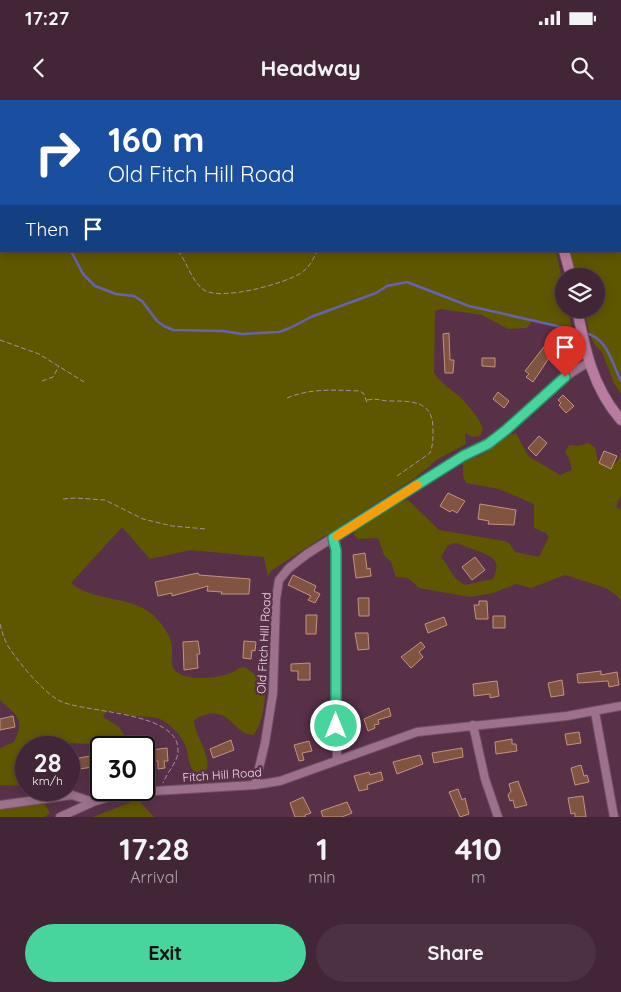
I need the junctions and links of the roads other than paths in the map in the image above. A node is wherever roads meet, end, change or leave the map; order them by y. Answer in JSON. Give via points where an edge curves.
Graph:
{"nodes":[{"id":1,"x":564,"y":252,"type":"edge"},
{"id":2,"x":569,"y":268,"type":"edge"},
{"id":3,"x":579,"y":318,"type":"edge"},
{"id":4,"x":588,"y":363,"type":"junction"},
{"id":5,"x":621,"y":420,"type":"edge"},
{"id":6,"x":333,"y":538,"type":"junction"},
{"id":7,"x":621,"y":706,"type":"edge"},
{"id":8,"x":595,"y":712,"type":"junction"},
{"id":9,"x":473,"y":725,"type":"junction"},
{"id":10,"x":337,"y":759,"type":"junction"},
{"id":11,"x":255,"y":785,"type":"junction"},
{"id":12,"x":93,"y":802,"type":"junction"},
{"id":13,"x":0,"y":805,"type":"edge"},
{"id":14,"x":60,"y":817,"type":"edge"},
{"id":15,"x":498,"y":817,"type":"edge"},
{"id":16,"x":614,"y":817,"type":"edge"}],
"edges":[{"from":1,"to":2,"type":"main road"},
{"from":3,"to":4,"type":"main road"},
{"from":4,"to":5,"type":"main road","via":[[606,400]]},
{"from":4,"to":6,"type":"street","name":"Old Fitch Hill Road","via":[[573,370],[488,444],[463,456]]},
{"from":6,"to":10,"type":"street","via":[[336,550]]},
{"from":6,"to":11,"type":"street","name":"Old Fitch Hill Road","via":[[289,568],[279,580],[273,693]]},
{"from":7,"to":8,"type":"street","name":"Fitch Hill Road"},
{"from":8,"to":9,"type":"street","name":"Fitch Hill Road"},
{"from":8,"to":16,"type":"street"},
{"from":9,"to":10,"type":"street","name":"Fitch Hill Road","via":[[417,732]]},
{"from":9,"to":15,"type":"street","via":[[485,779]]},
{"from":10,"to":11,"type":"street","name":"Fitch Hill Road","via":[[280,781]]},
{"from":11,"to":12,"type":"street","name":"Fitch Hill Road","via":[[121,793]]},
{"from":12,"to":13,"type":"street","via":[[72,795]]},
{"from":12,"to":14,"type":"street","name":"Fitch Hill Road"}]}
